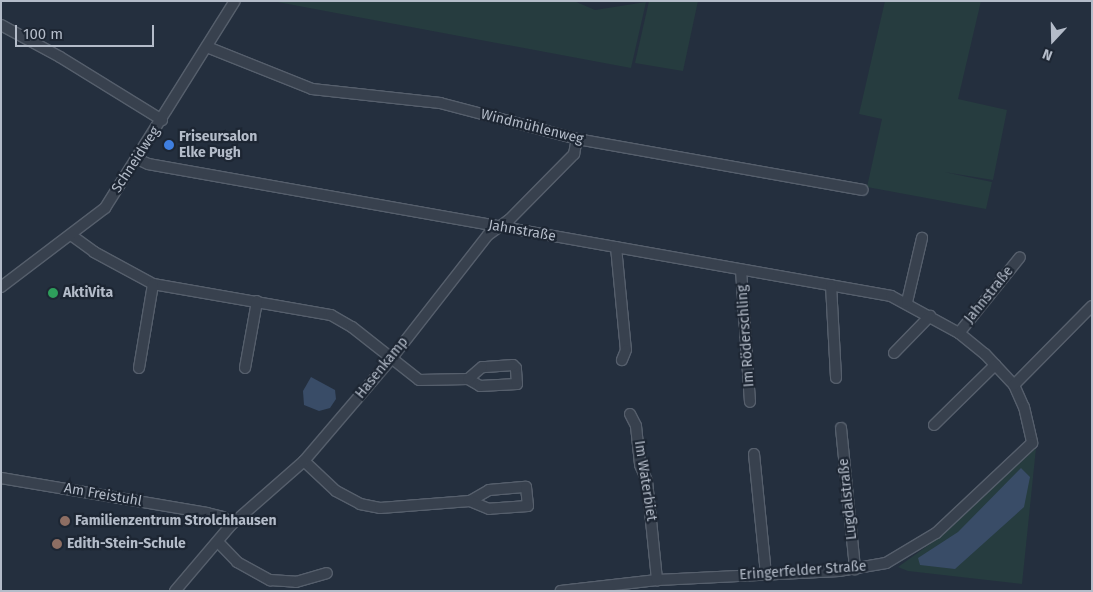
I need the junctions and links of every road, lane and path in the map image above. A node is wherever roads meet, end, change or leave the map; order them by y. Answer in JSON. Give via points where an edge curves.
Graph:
{"nodes":[{"id":1,"x":235,"y":1,"type":"edge"},
{"id":2,"x":1,"y":25,"type":"edge"},
{"id":3,"x":207,"y":48,"type":"junction"},
{"id":4,"x":162,"y":120,"type":"junction"},
{"id":5,"x":577,"y":139,"type":"junction"},
{"id":6,"x":137,"y":159,"type":"junction"},
{"id":7,"x":862,"y":190,"type":"dead end"},
{"id":8,"x":500,"y":227,"type":"junction"},
{"id":9,"x":71,"y":235,"type":"junction"},
{"id":10,"x":922,"y":238,"type":"dead end"},
{"id":11,"x":616,"y":247,"type":"junction"},
{"id":12,"x":1020,"y":257,"type":"dead end"},
{"id":13,"x":741,"y":270,"type":"junction"},
{"id":14,"x":153,"y":284,"type":"junction"},
{"id":15,"x":831,"y":285,"type":"junction"},
{"id":16,"x":1,"y":287,"type":"edge"},
{"id":17,"x":257,"y":301,"type":"junction"},
{"id":18,"x":907,"y":302,"type":"junction"},
{"id":19,"x":1092,"y":306,"type":"edge"},
{"id":20,"x":930,"y":316,"type":"junction"},
{"id":21,"x":958,"y":333,"type":"junction"},
{"id":22,"x":894,"y":353,"type":"dead end"},
{"id":23,"x":390,"y":359,"type":"junction"},
{"id":24,"x":622,"y":360,"type":"dead end"},
{"id":25,"x":995,"y":365,"type":"junction"},
{"id":26,"x":139,"y":368,"type":"dead end"},
{"id":27,"x":245,"y":368,"type":"dead end"},
{"id":28,"x":836,"y":378,"type":"dead end"},
{"id":29,"x":468,"y":379,"type":"dead end"},
{"id":30,"x":1014,"y":385,"type":"junction"},
{"id":31,"x":750,"y":402,"type":"dead end"},
{"id":32,"x":630,"y":414,"type":"dead end"},
{"id":33,"x":934,"y":425,"type":"dead end"},
{"id":34,"x":841,"y":428,"type":"dead end"},
{"id":35,"x":1032,"y":443,"type":"joint"},
{"id":36,"x":754,"y":454,"type":"dead end"},
{"id":37,"x":304,"y":461,"type":"junction"},
{"id":38,"x":1,"y":478,"type":"edge"},
{"id":39,"x":470,"y":501,"type":"junction"},
{"id":40,"x":231,"y":525,"type":"junction"},
{"id":41,"x":218,"y":542,"type":"junction"},
{"id":42,"x":855,"y":569,"type":"junction"},
{"id":43,"x":327,"y":573,"type":"dead end"},
{"id":44,"x":766,"y":574,"type":"junction"},
{"id":45,"x":657,"y":580,"type":"junction"},
{"id":46,"x":176,"y":591,"type":"edge"},
{"id":47,"x":560,"y":591,"type":"edge"}],
"edges":[{"from":1,"to":3,"type":"street","name":"Schneidweg"},
{"from":2,"to":4,"type":"street"},
{"from":3,"to":4,"type":"street","name":"Schneidweg"},
{"from":3,"to":5,"type":"street","name":"Windmühlenweg","via":[[312,89],[440,103]]},
{"from":4,"to":6,"type":"street","name":"Schneidweg"},
{"from":5,"to":7,"type":"street","name":"Windmühlenweg"},
{"from":5,"to":8,"type":"street","name":"Hasenkamp","via":[[574,154]]},
{"from":6,"to":8,"type":"street","name":"Jahnstraße","via":[[148,164]]},
{"from":6,"to":9,"type":"street","name":"Schneidweg","via":[[105,208]]},
{"from":8,"to":11,"type":"street","name":"Jahnstraße"},
{"from":8,"to":23,"type":"street","name":"Hasenkamp","via":[[488,234]]},
{"from":9,"to":14,"type":"street","via":[[94,252]]},
{"from":9,"to":16,"type":"street","name":"Schneidweg"},
{"from":10,"to":18,"type":"street"},
{"from":11,"to":13,"type":"street","name":"Jahnstraße"},
{"from":11,"to":24,"type":"street","via":[[626,350]]},
{"from":12,"to":21,"type":"street","name":"Jahnstraße"},
{"from":13,"to":15,"type":"street","name":"Jahnstraße"},
{"from":13,"to":31,"type":"street","name":"Im Röderschling"},
{"from":14,"to":17,"type":"street"},
{"from":14,"to":26,"type":"street"},
{"from":15,"to":18,"type":"street","name":"Jahnstraße","via":[[872,291]]},
{"from":15,"to":28,"type":"street"},
{"from":17,"to":23,"type":"street","via":[[331,315],[352,327]]},
{"from":17,"to":27,"type":"street"},
{"from":18,"to":20,"type":"street","name":"Jahnstraße"},
{"from":19,"to":30,"type":"street"},
{"from":20,"to":21,"type":"street","name":"Jahnstraße"},
{"from":20,"to":22,"type":"street"},
{"from":21,"to":25,"type":"street","name":"Jahnstraße"},
{"from":23,"to":29,"type":"street","via":[[419,380]]},
{"from":23,"to":37,"type":"street","name":"Hasenkamp"},
{"from":25,"to":30,"type":"street","name":"Jahnstraße"},
{"from":25,"to":33,"type":"street"},
{"from":30,"to":35,"type":"street","name":"Jahnstraße","via":[[1024,407]]},
{"from":32,"to":45,"type":"street","name":"Im Waterbiet","via":[[636,426],[640,465],[647,481]]},
{"from":34,"to":42,"type":"street","name":"Lugdalstraße"},
{"from":35,"to":42,"type":"street","name":"Eringerfelder Straße","via":[[936,533],[886,562]]},
{"from":36,"to":44,"type":"street"},
{"from":37,"to":39,"type":"street","via":[[336,491],[360,504],[380,508]]},
{"from":37,"to":40,"type":"street","name":"Hasenkamp"},
{"from":38,"to":40,"type":"street","name":"Am Freistuhl","via":[[207,513],[223,517]]},
{"from":39,"to":39,"type":"street","via":[[489,509],[528,506],[526,487],[489,490]]},
{"from":40,"to":41,"type":"street","name":"Hasenkamp"},
{"from":41,"to":43,"type":"street","via":[[237,562],[270,580],[296,582]]},
{"from":41,"to":46,"type":"street","name":"Hasenkamp"},
{"from":42,"to":44,"type":"street","name":"Eringerfelder Straße"},
{"from":44,"to":45,"type":"street","name":"Eringerfelder Straße"},
{"from":45,"to":47,"type":"street","name":"Eringerfelder Straße"}]}
